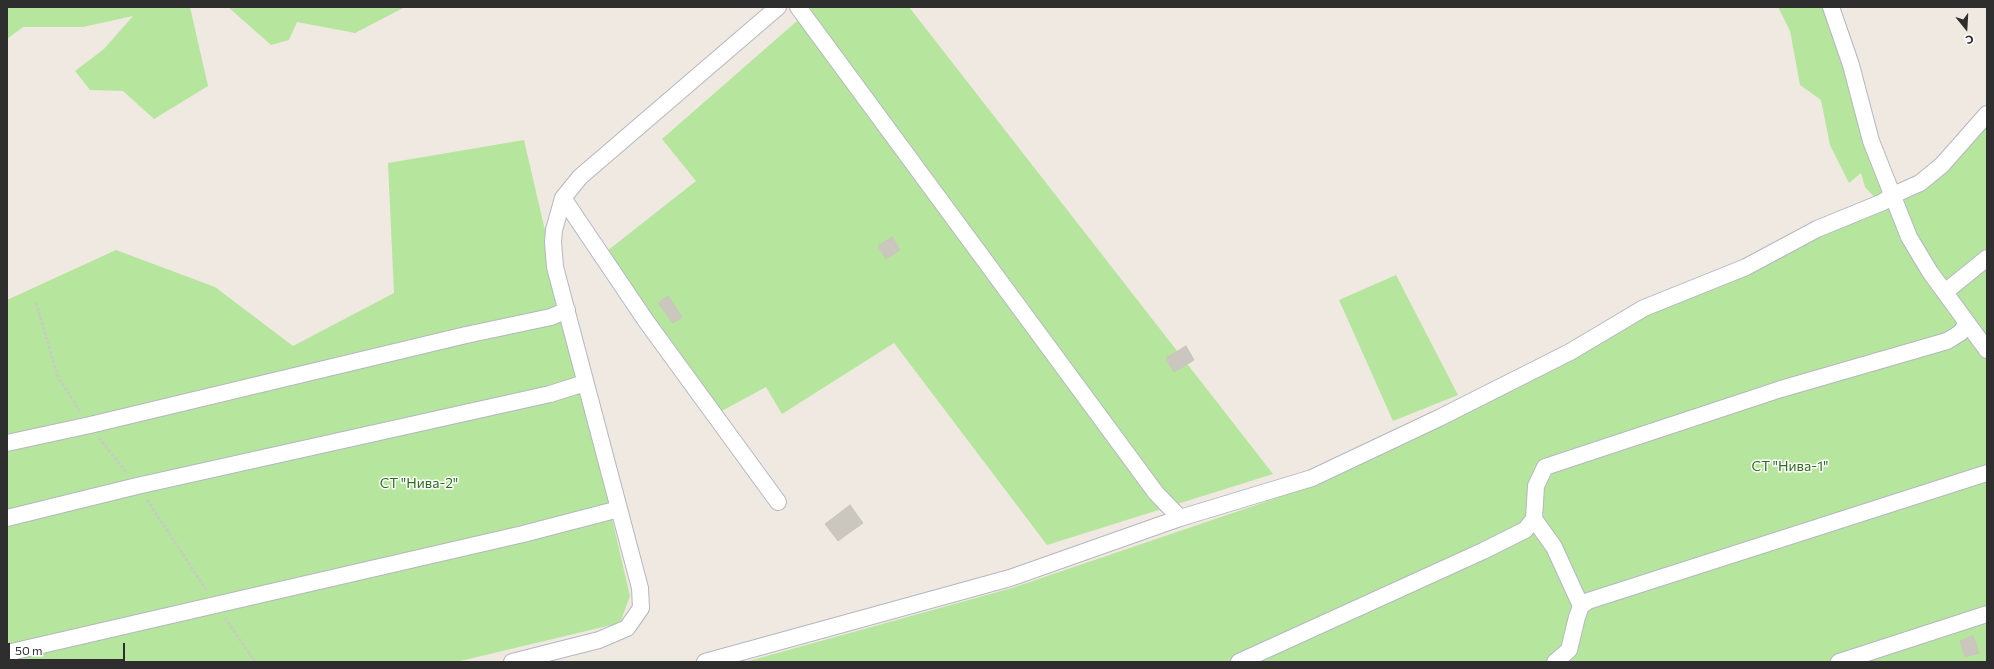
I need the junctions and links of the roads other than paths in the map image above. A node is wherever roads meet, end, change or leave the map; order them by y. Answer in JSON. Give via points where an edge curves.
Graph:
{"nodes":[{"id":1,"x":778,"y":7,"type":"edge"},
{"id":2,"x":798,"y":7,"type":"edge"},
{"id":3,"x":1831,"y":7,"type":"edge"},
{"id":4,"x":1987,"y":114,"type":"edge"},
{"id":5,"x":1891,"y":196,"type":"junction"},
{"id":6,"x":563,"y":198,"type":"junction"},
{"id":7,"x":1987,"y":258,"type":"edge"},
{"id":8,"x":1945,"y":292,"type":"junction"},
{"id":9,"x":567,"y":310,"type":"junction"},
{"id":10,"x":1967,"y":323,"type":"junction"},
{"id":11,"x":1987,"y":350,"type":"edge"},
{"id":12,"x":585,"y":383,"type":"junction"},
{"id":13,"x":7,"y":443,"type":"edge"},
{"id":14,"x":1987,"y":473,"type":"edge"},
{"id":15,"x":778,"y":502,"type":"dead end"},
{"id":16,"x":618,"y":509,"type":"junction"},
{"id":17,"x":7,"y":518,"type":"edge"},
{"id":18,"x":1180,"y":518,"type":"junction"},
{"id":19,"x":1534,"y":519,"type":"junction"},
{"id":20,"x":1581,"y":606,"type":"junction"},
{"id":21,"x":1987,"y":614,"type":"edge"},
{"id":22,"x":7,"y":653,"type":"edge"},
{"id":23,"x":1560,"y":660,"type":"edge"},
{"id":24,"x":512,"y":662,"type":"edge"},
{"id":25,"x":705,"y":662,"type":"edge"},
{"id":26,"x":1239,"y":662,"type":"edge"},
{"id":27,"x":1839,"y":662,"type":"edge"}],
"edges":[{"from":1,"to":6,"type":"street","via":[[580,177]]},
{"from":2,"to":18,"type":"street","via":[[1156,493]]},
{"from":3,"to":5,"type":"street","via":[[1851,65],[1871,141]]},
{"from":4,"to":5,"type":"street","via":[[1942,164],[1920,183]]},
{"from":5,"to":8,"type":"street","via":[[1908,237]]},
{"from":5,"to":18,"type":"street","via":[[1883,202],[1817,229],[1746,267],[1644,308],[1570,352],[1312,478]]},
{"from":6,"to":9,"type":"street","via":[[555,224],[553,242],[555,267]]},
{"from":6,"to":15,"type":"street","via":[[646,321]]},
{"from":7,"to":8,"type":"street"},
{"from":8,"to":10,"type":"street"},
{"from":9,"to":12,"type":"street"},
{"from":9,"to":13,"type":"street","via":[[551,317],[466,335],[90,426]]},
{"from":10,"to":11,"type":"street"},
{"from":10,"to":19,"type":"street","via":[[1960,333],[1947,341],[1782,388],[1545,467],[1536,486]]},
{"from":12,"to":16,"type":"street"},
{"from":12,"to":17,"type":"street","via":[[550,394],[137,486]]},
{"from":14,"to":20,"type":"street","via":[[1588,601]]},
{"from":16,"to":22,"type":"street","via":[[523,534]]},
{"from":16,"to":24,"type":"street","via":[[640,588],[641,608],[627,628],[599,640]]},
{"from":18,"to":25,"type":"street","via":[[1010,578]]},
{"from":19,"to":20,"type":"street","via":[[1554,547]]},
{"from":19,"to":26,"type":"street","via":[[1524,530],[1484,551]]},
{"from":20,"to":23,"type":"street","via":[[1570,650]]},
{"from":21,"to":27,"type":"street"}]}
